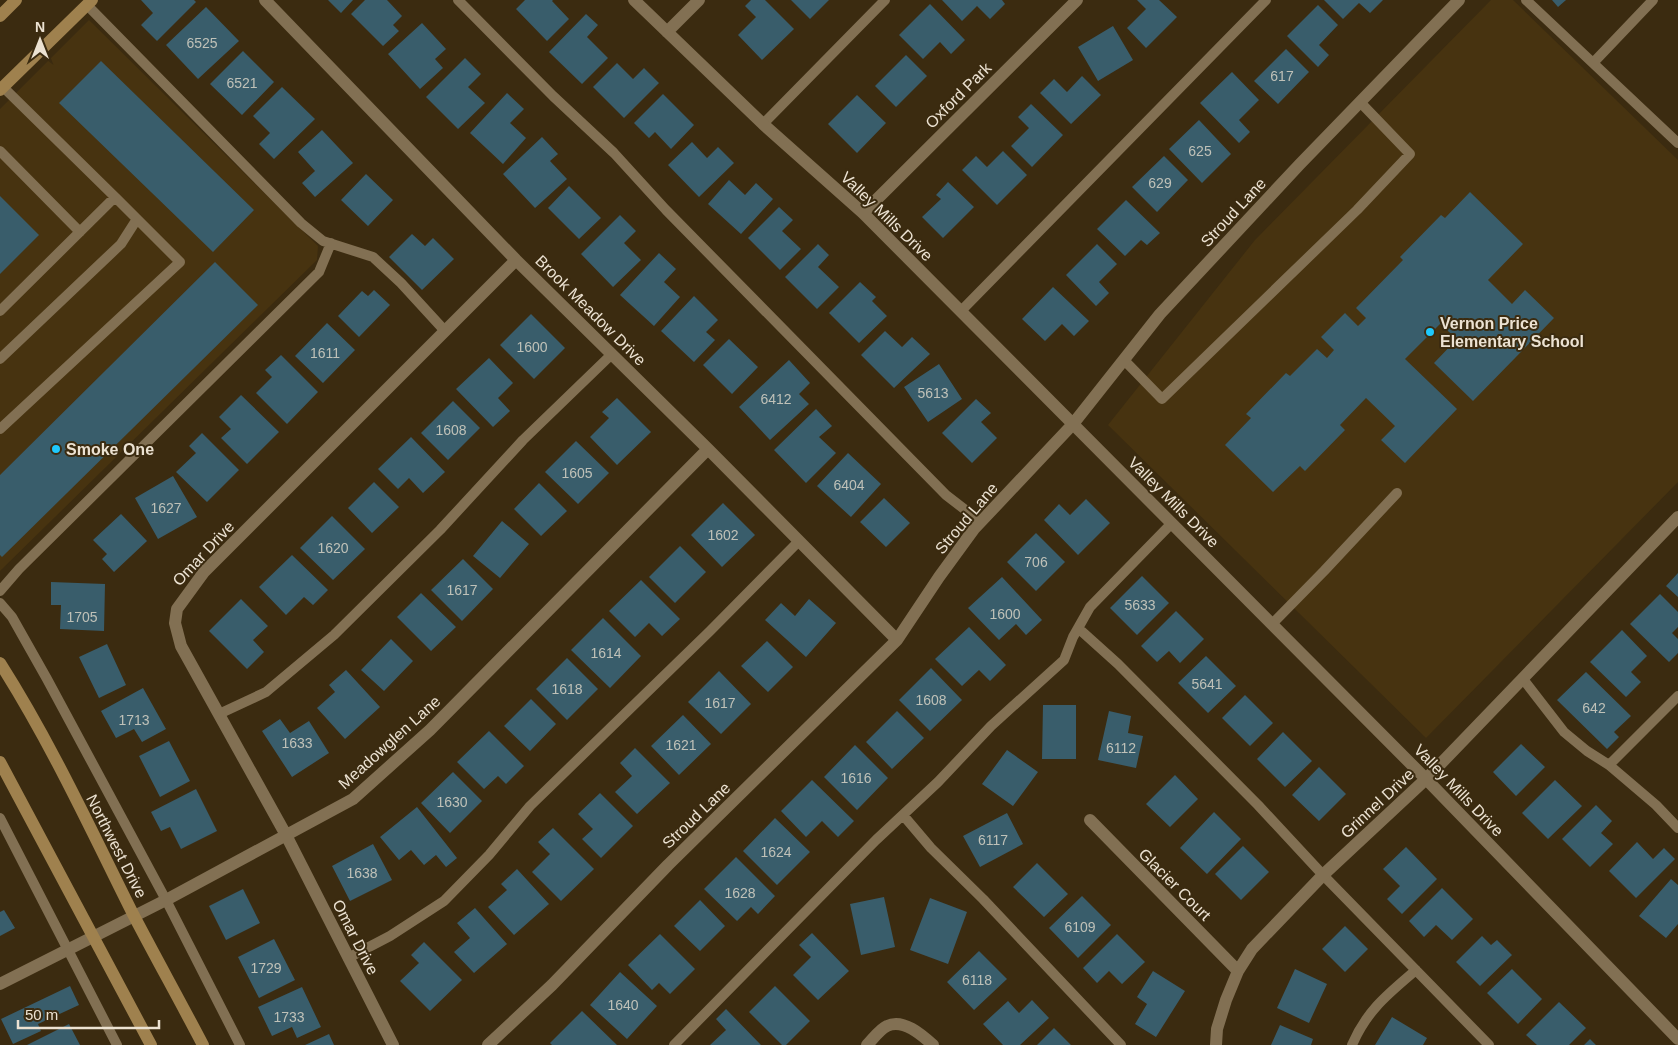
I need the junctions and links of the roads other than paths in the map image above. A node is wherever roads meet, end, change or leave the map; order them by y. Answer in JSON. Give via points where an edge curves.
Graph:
{"nodes":[{"id":1,"x":16,"y":0,"type":"edge"},
{"id":2,"x":265,"y":0,"type":"edge"},
{"id":3,"x":458,"y":0,"type":"edge"},
{"id":4,"x":634,"y":0,"type":"edge"},
{"id":5,"x":699,"y":0,"type":"edge"},
{"id":6,"x":885,"y":0,"type":"edge"},
{"id":7,"x":1076,"y":0,"type":"edge"},
{"id":8,"x":1266,"y":0,"type":"edge"},
{"id":9,"x":1459,"y":0,"type":"edge"},
{"id":10,"x":1526,"y":0,"type":"edge"},
{"id":11,"x":1653,"y":0,"type":"edge"},
{"id":12,"x":90,"y":2,"type":"edge"},
{"id":13,"x":0,"y":16,"type":"edge"},
{"id":14,"x":667,"y":32,"type":"junction"},
{"id":15,"x":1593,"y":63,"type":"junction"},
{"id":16,"x":1,"y":87,"type":"edge"},
{"id":17,"x":1360,"y":102,"type":"junction"},
{"id":18,"x":763,"y":124,"type":"junction"},
{"id":19,"x":1678,"y":143,"type":"edge"},
{"id":20,"x":0,"y":151,"type":"edge"},
{"id":21,"x":115,"y":197,"type":"junction"},
{"id":22,"x":863,"y":213,"type":"junction"},
{"id":23,"x":137,"y":219,"type":"junction"},
{"id":24,"x":80,"y":232,"type":"junction"},
{"id":25,"x":331,"y":243,"type":"junction"},
{"id":26,"x":516,"y":260,"type":"junction"},
{"id":27,"x":0,"y":311,"type":"edge"},
{"id":28,"x":960,"y":311,"type":"junction"},
{"id":29,"x":445,"y":331,"type":"junction"},
{"id":30,"x":612,"y":354,"type":"junction"},
{"id":31,"x":0,"y":359,"type":"edge"},
{"id":32,"x":1124,"y":360,"type":"junction"},
{"id":33,"x":1073,"y":424,"type":"junction"},
{"id":34,"x":0,"y":429,"type":"edge"},
{"id":35,"x":708,"y":449,"type":"junction"},
{"id":36,"x":1397,"y":493,"type":"dead end"},
{"id":37,"x":1678,"y":517,"type":"edge"},
{"id":38,"x":981,"y":522,"type":"junction"},
{"id":39,"x":1172,"y":523,"type":"junction"},
{"id":40,"x":799,"y":541,"type":"junction"},
{"id":41,"x":0,"y":591,"type":"edge"},
{"id":42,"x":0,"y":603,"type":"edge"},
{"id":43,"x":1272,"y":624,"type":"junction"},
{"id":44,"x":1078,"y":628,"type":"junction"},
{"id":45,"x":897,"y":640,"type":"junction"},
{"id":46,"x":0,"y":663,"type":"edge"},
{"id":47,"x":1523,"y":679,"type":"junction"},
{"id":48,"x":1678,"y":696,"type":"edge"},
{"id":49,"x":219,"y":714,"type":"junction"},
{"id":50,"x":0,"y":762,"type":"edge"},
{"id":51,"x":1609,"y":765,"type":"junction"},
{"id":52,"x":1426,"y":779,"type":"junction"},
{"id":53,"x":903,"y":815,"type":"junction"},
{"id":54,"x":0,"y":818,"type":"edge"},
{"id":55,"x":1090,"y":820,"type":"dead end"},
{"id":56,"x":1678,"y":828,"type":"edge"},
{"id":57,"x":286,"y":835,"type":"junction"},
{"id":58,"x":1323,"y":875,"type":"junction"},
{"id":59,"x":166,"y":900,"type":"junction"},
{"id":60,"x":134,"y":916,"type":"junction"},
{"id":61,"x":94,"y":936,"type":"junction"},
{"id":62,"x":68,"y":950,"type":"junction"},
{"id":63,"x":348,"y":958,"type":"junction"},
{"id":64,"x":1416,"y":970,"type":"junction"},
{"id":65,"x":1238,"y":971,"type":"junction"},
{"id":66,"x":0,"y":984,"type":"edge"},
{"id":67,"x":1678,"y":1039,"type":"edge"},
{"id":68,"x":117,"y":1045,"type":"edge"},
{"id":69,"x":151,"y":1045,"type":"edge"},
{"id":70,"x":203,"y":1045,"type":"edge"},
{"id":71,"x":240,"y":1045,"type":"edge"},
{"id":72,"x":393,"y":1045,"type":"edge"},
{"id":73,"x":488,"y":1045,"type":"edge"},
{"id":74,"x":674,"y":1045,"type":"edge"},
{"id":75,"x":867,"y":1045,"type":"edge"},
{"id":76,"x":933,"y":1045,"type":"edge"},
{"id":77,"x":1122,"y":1045,"type":"edge"},
{"id":78,"x":1216,"y":1045,"type":"edge"},
{"id":79,"x":1352,"y":1045,"type":"edge"},
{"id":80,"x":1490,"y":1045,"type":"edge"}],
"edges":[{"from":1,"to":13,"type":"main road"},
{"from":2,"to":26,"type":"street","name":"Brook Meadow Drive"},
{"from":3,"to":38,"type":"lane","via":[[614,153],[946,495]]},
{"from":4,"to":14,"type":"street","name":"Valley Mills Drive"},
{"from":5,"to":14,"type":"street"},
{"from":6,"to":18,"type":"lane"},
{"from":7,"to":22,"type":"street","name":"Oxford Park"},
{"from":8,"to":28,"type":"lane"},
{"from":9,"to":17,"type":"street","name":"Stroud Lane"},
{"from":10,"to":15,"type":"lane"},
{"from":11,"to":15,"type":"lane"},
{"from":12,"to":16,"type":"main road"},
{"from":12,"to":25,"type":"lane","via":[[302,223]]},
{"from":14,"to":18,"type":"street","name":"Valley Mills Drive"},
{"from":15,"to":19,"type":"lane"},
{"from":16,"to":21,"type":"lane"},
{"from":17,"to":32,"type":"street","name":"Stroud Lane","via":[[1160,314]]},
{"from":17,"to":32,"type":"lane","via":[[1410,154],[1357,210],[1162,399]]},
{"from":18,"to":22,"type":"street","name":"Valley Mills Drive"},
{"from":20,"to":24,"type":"lane"},
{"from":21,"to":23,"type":"lane"},
{"from":21,"to":24,"type":"lane"},
{"from":22,"to":28,"type":"street","name":"Valley Mills Drive"},
{"from":23,"to":31,"type":"lane","via":[[122,244]]},
{"from":23,"to":34,"type":"lane","via":[[180,262]]},
{"from":24,"to":27,"type":"lane"},
{"from":25,"to":29,"type":"lane","via":[[373,258]]},
{"from":25,"to":41,"type":"lane","via":[[319,272]]},
{"from":26,"to":29,"type":"street","name":"Omar Drive"},
{"from":26,"to":30,"type":"street","name":"Brook Meadow Drive"},
{"from":28,"to":33,"type":"street","name":"Valley Mills Drive"},
{"from":29,"to":49,"type":"street","name":"Omar Drive","via":[[204,572],[182,599],[175,623],[181,646]]},
{"from":30,"to":35,"type":"street","name":"Brook Meadow Drive"},
{"from":30,"to":49,"type":"lane","via":[[334,635],[266,692]]},
{"from":32,"to":33,"type":"street","name":"Stroud Lane"},
{"from":33,"to":38,"type":"street","name":"Stroud Lane"},
{"from":33,"to":39,"type":"street","name":"Valley Mills Drive"},
{"from":35,"to":40,"type":"street","name":"Brook Meadow Drive"},
{"from":35,"to":57,"type":"street","name":"Meadowglen Lane","via":[[430,730],[353,799]]},
{"from":36,"to":43,"type":"lane"},
{"from":37,"to":47,"type":"street","name":"Grinnel Drive"},
{"from":38,"to":45,"type":"street","name":"Stroud Lane"},
{"from":39,"to":43,"type":"street","name":"Valley Mills Drive"},
{"from":39,"to":44,"type":"lane","via":[[1090,607]]},
{"from":40,"to":45,"type":"street","name":"Brook Meadow Drive"},
{"from":40,"to":63,"type":"lane","via":[[530,806],[444,901],[390,936]]},
{"from":42,"to":59,"type":"lane","via":[[47,679]]},
{"from":43,"to":52,"type":"street","name":"Valley Mills Drive"},
{"from":44,"to":53,"type":"lane","via":[[1064,660],[991,726]]},
{"from":44,"to":58,"type":"lane","via":[[1202,748]]},
{"from":45,"to":73,"type":"street","name":"Stroud Lane"},
{"from":46,"to":60,"type":"main road","name":"Northwest Drive","via":[[76,800]]},
{"from":47,"to":51,"type":"lane","via":[[1564,732],[1587,752]]},
{"from":47,"to":52,"type":"street","name":"Grinnel Drive"},
{"from":48,"to":51,"type":"lane"},
{"from":49,"to":57,"type":"street","name":"Omar Drive"},
{"from":50,"to":61,"type":"main road"},
{"from":51,"to":56,"type":"lane"},
{"from":52,"to":58,"type":"street","name":"Grinnel Drive"},
{"from":52,"to":67,"type":"street","name":"Valley Mills Drive"},
{"from":53,"to":74,"type":"lane"},
{"from":53,"to":77,"type":"lane"},
{"from":54,"to":62,"type":"lane"},
{"from":55,"to":65,"type":"street","name":"Glacier Court"},
{"from":57,"to":59,"type":"street","name":"Meadowglen Lane"},
{"from":57,"to":63,"type":"street","name":"Omar Drive"},
{"from":58,"to":64,"type":"lane"},
{"from":58,"to":65,"type":"street","name":"Grinnel Drive","via":[[1252,949]]},
{"from":59,"to":60,"type":"street","name":"Meadowglen Lane"},
{"from":59,"to":71,"type":"lane"},
{"from":60,"to":61,"type":"street","name":"Meadowglen Lane"},
{"from":60,"to":70,"type":"main road","name":"Northwest Drive"},
{"from":61,"to":62,"type":"street","name":"Meadowglen Lane"},
{"from":61,"to":69,"type":"main road"},
{"from":62,"to":66,"type":"street","name":"Meadowglen Lane"},
{"from":62,"to":68,"type":"lane"},
{"from":63,"to":72,"type":"street","name":"Omar Drive"},
{"from":64,"to":79,"type":"lane","via":[[1367,1015]]},
{"from":64,"to":80,"type":"lane"},
{"from":65,"to":78,"type":"street","name":"Grinnel Drive","via":[[1217,1029]]},
{"from":75,"to":76,"type":"street","via":[[886,1026],[894,1024],[914,1029]]}]}
